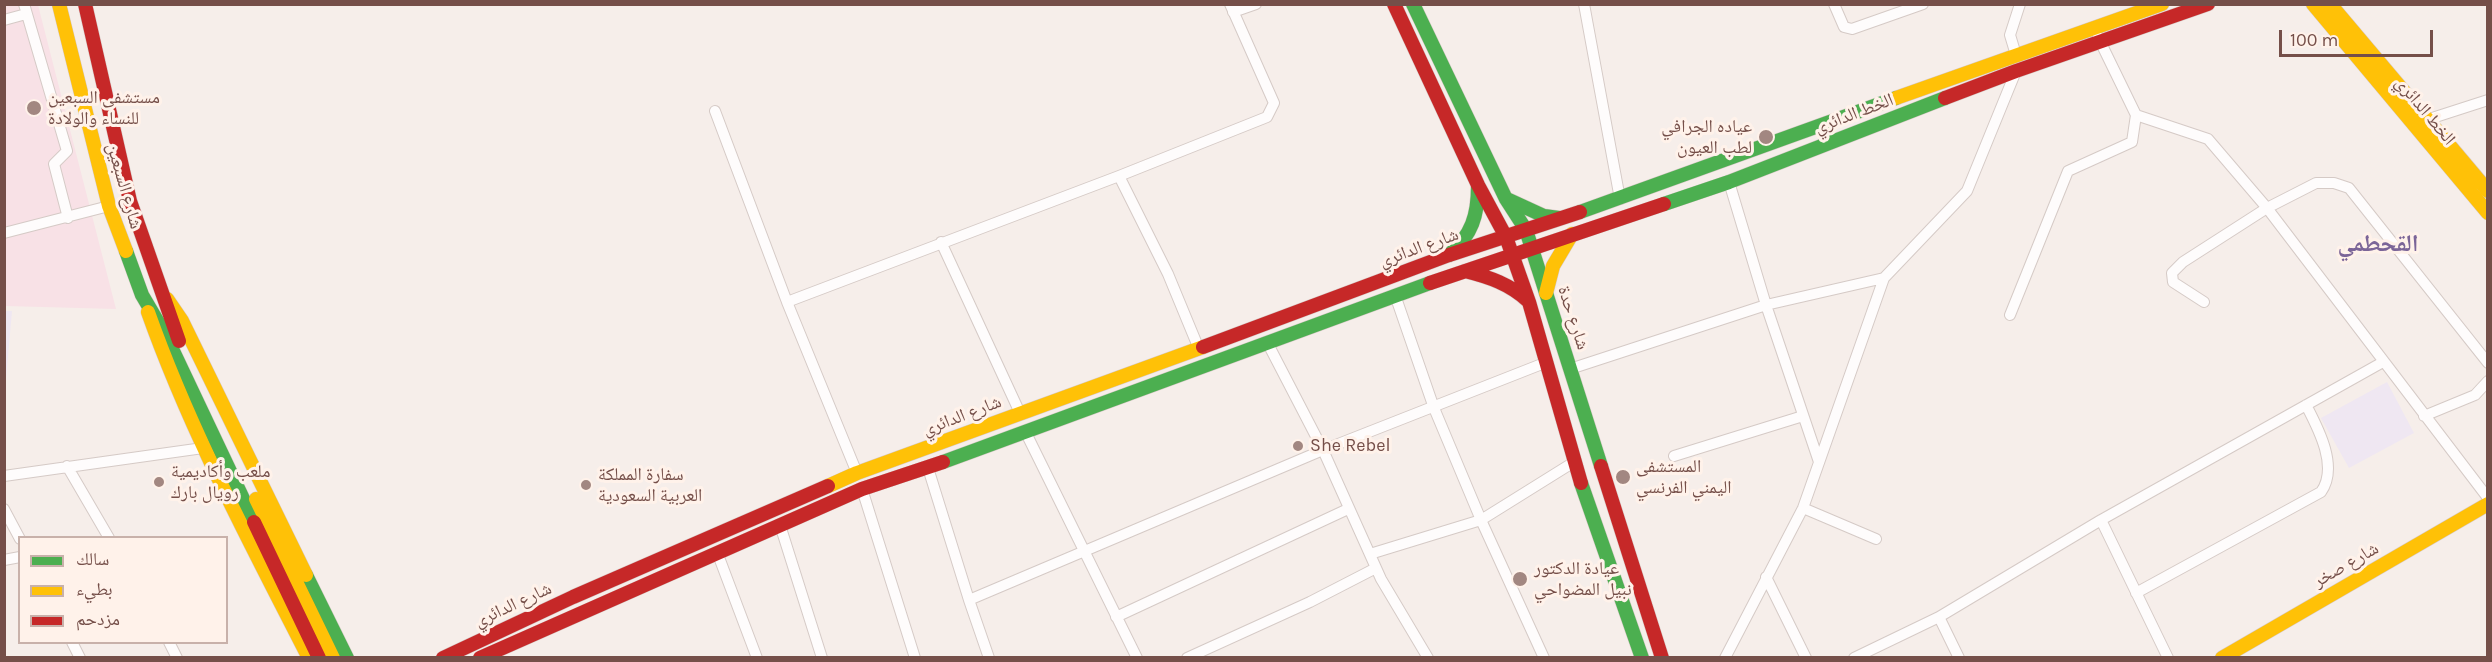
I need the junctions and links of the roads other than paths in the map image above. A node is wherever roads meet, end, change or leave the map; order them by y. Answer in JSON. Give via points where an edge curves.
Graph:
{"nodes":[{"id":1,"x":59,"y":4,"type":"edge"},
{"id":2,"x":85,"y":4,"type":"edge"},
{"id":3,"x":1256,"y":4,"type":"edge"},
{"id":4,"x":1394,"y":4,"type":"edge"},
{"id":5,"x":1413,"y":4,"type":"edge"},
{"id":6,"x":1584,"y":4,"type":"edge"},
{"id":7,"x":1834,"y":4,"type":"edge"},
{"id":8,"x":1923,"y":4,"type":"edge"},
{"id":9,"x":2020,"y":4,"type":"edge"},
{"id":10,"x":2162,"y":4,"type":"edge"},
{"id":11,"x":2208,"y":4,"type":"edge"},
{"id":12,"x":2313,"y":4,"type":"edge"},
{"id":13,"x":2330,"y":4,"type":"edge"},
{"id":14,"x":1231,"y":8,"type":"edge"},
{"id":15,"x":25,"y":9,"type":"edge"},
{"id":16,"x":2340,"y":10,"type":"edge"},
{"id":17,"x":4,"y":20,"type":"edge"},
{"id":18,"x":2093,"y":28,"type":"junction"},
{"id":19,"x":2101,"y":42,"type":"junction"},
{"id":20,"x":2016,"y":55,"type":"junction"},
{"id":21,"x":2016,"y":71,"type":"junction"},
{"id":22,"x":2487,"y":99,"type":"edge"},
{"id":23,"x":715,"y":111,"type":"dead end"},
{"id":24,"x":2136,"y":115,"type":"junction"},
{"id":25,"x":2426,"y":120,"type":"junction"},
{"id":26,"x":1119,"y":177,"type":"junction"},
{"id":27,"x":1729,"y":182,"type":"junction"},
{"id":28,"x":1478,"y":185,"type":"junction"},
{"id":29,"x":2484,"y":187,"type":"edge"},
{"id":30,"x":2469,"y":192,"type":"junction"},
{"id":31,"x":1506,"y":199,"type":"junction"},
{"id":32,"x":1620,"y":199,"type":"junction"},
{"id":33,"x":109,"y":206,"type":"junction"},
{"id":34,"x":2267,"y":208,"type":"junction"},
{"id":35,"x":2487,"y":213,"type":"edge"},
{"id":36,"x":68,"y":218,"type":"junction"},
{"id":37,"x":1559,"y":218,"type":"junction"},
{"id":38,"x":1526,"y":230,"type":"junction"},
{"id":39,"x":4,"y":233,"type":"edge"},
{"id":40,"x":1572,"y":234,"type":"junction"},
{"id":41,"x":1506,"y":237,"type":"junction"},
{"id":42,"x":940,"y":242,"type":"junction"},
{"id":43,"x":1533,"y":248,"type":"junction"},
{"id":44,"x":1449,"y":255,"type":"junction"},
{"id":45,"x":1512,"y":255,"type":"junction"},
{"id":46,"x":1466,"y":271,"type":"junction"},
{"id":47,"x":1884,"y":278,"type":"junction"},
{"id":48,"x":158,"y":285,"type":"junction"},
{"id":49,"x":1546,"y":294,"type":"junction"},
{"id":50,"x":142,"y":295,"type":"junction"},
{"id":51,"x":1395,"y":295,"type":"junction"},
{"id":52,"x":787,"y":302,"type":"junction"},
{"id":53,"x":1529,"y":302,"type":"junction"},
{"id":54,"x":2204,"y":302,"type":"dead end"},
{"id":55,"x":1766,"y":305,"type":"junction"},
{"id":56,"x":2010,"y":315,"type":"dead end"},
{"id":57,"x":168,"y":330,"type":"junction"},
{"id":58,"x":1267,"y":342,"type":"junction"},
{"id":59,"x":1199,"y":349,"type":"junction"},
{"id":60,"x":1547,"y":362,"type":"junction"},
{"id":61,"x":2383,"y":362,"type":"junction"},
{"id":62,"x":2487,"y":363,"type":"edge"},
{"id":63,"x":1570,"y":369,"type":"junction"},
{"id":64,"x":2487,"y":381,"type":"edge"},
{"id":65,"x":2306,"y":405,"type":"junction"},
{"id":66,"x":1434,"y":408,"type":"junction"},
{"id":67,"x":1020,"y":413,"type":"junction"},
{"id":68,"x":1803,"y":416,"type":"junction"},
{"id":69,"x":2424,"y":416,"type":"junction"},
{"id":70,"x":1025,"y":431,"type":"junction"},
{"id":71,"x":203,"y":448,"type":"junction"},
{"id":72,"x":1323,"y":450,"type":"junction"},
{"id":73,"x":1674,"y":456,"type":"dead end"},
{"id":74,"x":1574,"y":462,"type":"junction"},
{"id":75,"x":1819,"y":462,"type":"junction"},
{"id":76,"x":67,"y":466,"type":"junction"},
{"id":77,"x":928,"y":468,"type":"junction"},
{"id":78,"x":857,"y":473,"type":"junction"},
{"id":79,"x":4,"y":476,"type":"edge"},
{"id":80,"x":862,"y":489,"type":"junction"},
{"id":81,"x":2487,"y":498,"type":"edge"},
{"id":82,"x":2487,"y":504,"type":"edge"},
{"id":83,"x":1803,"y":508,"type":"junction"},
{"id":84,"x":4,"y":509,"type":"edge"},
{"id":85,"x":1348,"y":509,"type":"junction"},
{"id":86,"x":1481,"y":520,"type":"junction"},
{"id":87,"x":2101,"y":520,"type":"junction"},
{"id":88,"x":780,"y":525,"type":"junction"},
{"id":89,"x":18,"y":536,"type":"edge"},
{"id":90,"x":108,"y":536,"type":"edge"},
{"id":91,"x":1876,"y":539,"type":"dead end"},
{"id":92,"x":717,"y":552,"type":"junction"},
{"id":93,"x":1083,"y":552,"type":"junction"},
{"id":94,"x":1370,"y":554,"type":"junction"},
{"id":95,"x":1376,"y":568,"type":"junction"},
{"id":96,"x":1766,"y":577,"type":"junction"},
{"id":97,"x":591,"y":589,"type":"junction"},
{"id":98,"x":2136,"y":593,"type":"junction"},
{"id":99,"x":573,"y":597,"type":"junction"},
{"id":100,"x":969,"y":600,"type":"junction"},
{"id":101,"x":595,"y":608,"type":"junction"},
{"id":102,"x":577,"y":616,"type":"junction"},
{"id":103,"x":1116,"y":617,"type":"junction"},
{"id":104,"x":1939,"y":617,"type":"junction"},
{"id":105,"x":340,"y":641,"type":"junction"},
{"id":106,"x":505,"y":652,"type":"edge"},
{"id":107,"x":309,"y":657,"type":"edge"},
{"id":108,"x":319,"y":657,"type":"edge"},
{"id":109,"x":333,"y":657,"type":"edge"},
{"id":110,"x":338,"y":657,"type":"edge"},
{"id":111,"x":347,"y":657,"type":"edge"},
{"id":112,"x":443,"y":657,"type":"edge"},
{"id":113,"x":480,"y":657,"type":"edge"},
{"id":114,"x":757,"y":657,"type":"edge"},
{"id":115,"x":822,"y":657,"type":"edge"},
{"id":116,"x":915,"y":657,"type":"edge"},
{"id":117,"x":989,"y":657,"type":"edge"},
{"id":118,"x":1137,"y":657,"type":"edge"},
{"id":119,"x":1187,"y":657,"type":"edge"},
{"id":120,"x":1428,"y":657,"type":"edge"},
{"id":121,"x":1544,"y":657,"type":"edge"},
{"id":122,"x":1642,"y":657,"type":"edge"},
{"id":123,"x":1662,"y":657,"type":"edge"},
{"id":124,"x":1725,"y":657,"type":"edge"},
{"id":125,"x":1806,"y":657,"type":"edge"},
{"id":126,"x":1854,"y":657,"type":"edge"},
{"id":127,"x":1959,"y":657,"type":"edge"},
{"id":128,"x":2168,"y":657,"type":"edge"},
{"id":129,"x":2222,"y":657,"type":"edge"}],
"edges":[{"from":1,"to":33,"type":"main road","name":"شارع السبعين"},
{"from":2,"to":48,"type":"main road","name":"شارع السبعين","via":[[130,201]]},
{"from":3,"to":14,"type":"street"},
{"from":4,"to":28,"type":"main road","name":"شارع حدة"},
{"from":5,"to":31,"type":"main road","name":"شارع حدة"},
{"from":6,"to":32,"type":"street"},
{"from":7,"to":8,"type":"street","via":[[1844,27],[1852,29]]},
{"from":9,"to":20,"type":"street","via":[[2010,35]]},
{"from":10,"to":18,"type":"main road","name":"الخط الدائري"},
{"from":11,"to":19,"type":"main road","name":"الخط الدائري"},
{"from":12,"to":30,"type":"main road","name":"الخط الدائري"},
{"from":13,"to":16,"type":"main road","name":"الخط الدائري"},
{"from":14,"to":26,"type":"street","via":[[1274,103],[1267,117]]},
{"from":15,"to":17,"type":"street"},
{"from":15,"to":36,"type":"street","via":[[67,151],[54,164]]},
{"from":16,"to":25,"type":"main road","name":"الخط الدائري"},
{"from":18,"to":19,"type":"street"},
{"from":18,"to":20,"type":"main road","name":"الخط الدائري"},
{"from":19,"to":21,"type":"main road","name":"الخط الدائري"},
{"from":19,"to":24,"type":"street"},
{"from":20,"to":32,"type":"main road","name":"الخط الدائري"},
{"from":21,"to":27,"type":"main road","name":"الخط الدائري"},
{"from":21,"to":47,"type":"street","via":[[1967,191]]},
{"from":22,"to":25,"type":"street"},
{"from":23,"to":52,"type":"street"},
{"from":24,"to":34,"type":"street","via":[[2208,139]]},
{"from":24,"to":56,"type":"street","via":[[2132,142],[2068,171]]},
{"from":25,"to":29,"type":"main road","name":"الخط الدائري"},
{"from":26,"to":42,"type":"street"},
{"from":26,"to":59,"type":"street"},
{"from":27,"to":40,"type":"main road","name":"الخط الدائري"},
{"from":27,"to":55,"type":"street"},
{"from":28,"to":41,"type":"main road","name":"شارع حدة"},
{"from":28,"to":44,"type":"main road","via":[[1477,219],[1462,245]]},
{"from":29,"to":30,"type":"main road"},
{"from":30,"to":35,"type":"main road","name":"الخط الدائري"},
{"from":31,"to":37,"type":"main road","via":[[1544,216]]},
{"from":31,"to":38,"type":"main road","name":"شارع حدة"},
{"from":32,"to":37,"type":"main road","name":"الخط الدائري"},
{"from":33,"to":36,"type":"street"},
{"from":33,"to":50,"type":"main road","name":"شارع السبعين"},
{"from":34,"to":54,"type":"street","via":[[2174,270],[2174,282]]},
{"from":34,"to":61,"type":"street"},
{"from":34,"to":62,"type":"street","via":[[2316,183],[2349,188]]},
{"from":36,"to":39,"type":"street"},
{"from":37,"to":38,"type":"main road","name":"الخط الدائري"},
{"from":38,"to":41,"type":"main road","name":"الخط الدائري"},
{"from":38,"to":43,"type":"main road","name":"شارع حدة"},
{"from":40,"to":43,"type":"main road","name":"الخط الدائري"},
{"from":40,"to":49,"type":"main road","via":[[1553,266]]},
{"from":41,"to":44,"type":"main road","name":"شارع الدائري"},
{"from":41,"to":45,"type":"main road","name":"شارع حدة"},
{"from":42,"to":52,"type":"street"},
{"from":42,"to":67,"type":"street"},
{"from":43,"to":45,"type":"main road","name":"الخط الدائري"},
{"from":43,"to":49,"type":"main road","name":"شارع حدة"},
{"from":44,"to":59,"type":"main road","name":"شارع الدائري"},
{"from":45,"to":46,"type":"main road","name":"شارع الدائري"},
{"from":45,"to":53,"type":"main road","name":"شارع حدة"},
{"from":46,"to":51,"type":"main road","name":"شارع الدائري"},
{"from":46,"to":53,"type":"main road","via":[[1507,284]]},
{"from":47,"to":55,"type":"street"},
{"from":47,"to":75,"type":"street"},
{"from":48,"to":57,"type":"main road","name":"شارع السبعين"},
{"from":48,"to":105,"type":"main road","via":[[182,321]]},
{"from":49,"to":63,"type":"main road","name":"شارع حدة"},
{"from":50,"to":57,"type":"main road","name":"شارع السبعين"},
{"from":50,"to":71,"type":"main road","via":[[156,339]]},
{"from":51,"to":58,"type":"main road","name":"شارع الدائري"},
{"from":51,"to":66,"type":"street"},
{"from":52,"to":78,"type":"street"},
{"from":53,"to":60,"type":"main road","name":"شارع حدة"},
{"from":55,"to":63,"type":"street"},
{"from":55,"to":68,"type":"street"},
{"from":57,"to":108,"type":"main road"},
{"from":57,"to":109,"type":"main road"},
{"from":58,"to":70,"type":"main road","name":"شارع الدائري"},
{"from":58,"to":72,"type":"street"},
{"from":59,"to":67,"type":"main road","name":"شارع الدائري"},
{"from":60,"to":66,"type":"street"},
{"from":60,"to":74,"type":"main road","name":"شارع حدة"},
{"from":61,"to":65,"type":"street"},
{"from":61,"to":69,"type":"street"},
{"from":63,"to":123,"type":"main road","name":"شارع حدة"},
{"from":64,"to":69,"type":"street","via":[[2475,395]]},
{"from":65,"to":87,"type":"street"},
{"from":65,"to":98,"type":"street","via":[[2326,449],[2327,480],[2321,492]]},
{"from":66,"to":72,"type":"street"},
{"from":66,"to":86,"type":"street"},
{"from":67,"to":78,"type":"main road","name":"شارع الدائري"},
{"from":68,"to":73,"type":"street"},
{"from":68,"to":75,"type":"street"},
{"from":69,"to":81,"type":"street"},
{"from":70,"to":77,"type":"main road","name":"شارع الدائري"},
{"from":70,"to":93,"type":"street"},
{"from":71,"to":76,"type":"street"},
{"from":71,"to":107,"type":"main road"},
{"from":72,"to":85,"type":"street"},
{"from":72,"to":93,"type":"street"},
{"from":74,"to":86,"type":"street"},
{"from":74,"to":122,"type":"main road","name":"شارع حدة"},
{"from":75,"to":83,"type":"street"},
{"from":76,"to":79,"type":"street"},
{"from":76,"to":90,"type":"street"},
{"from":77,"to":80,"type":"main road","name":"شارع الدائري"},
{"from":77,"to":100,"type":"street"},
{"from":78,"to":80,"type":"main road"},
{"from":78,"to":97,"type":"main road","name":"شارع الدائري"},
{"from":80,"to":88,"type":"main road","name":"شارع الدائري"},
{"from":80,"to":116,"type":"street"},
{"from":82,"to":129,"type":"main road","name":"شارع صخر"},
{"from":83,"to":91,"type":"street"},
{"from":83,"to":96,"type":"street"},
{"from":84,"to":89,"type":"street"},
{"from":85,"to":94,"type":"street"},
{"from":85,"to":103,"type":"street"},
{"from":86,"to":94,"type":"street"},
{"from":86,"to":121,"type":"street"},
{"from":87,"to":98,"type":"street"},
{"from":87,"to":104,"type":"street"},
{"from":88,"to":92,"type":"main road","name":"شارع الدائري"},
{"from":88,"to":115,"type":"street"},
{"from":92,"to":101,"type":"main road","name":"شارع الدائري"},
{"from":92,"to":114,"type":"street"},
{"from":93,"to":100,"type":"street"},
{"from":93,"to":103,"type":"street"},
{"from":94,"to":95,"type":"street"},
{"from":95,"to":119,"type":"street"},
{"from":95,"to":120,"type":"street"},
{"from":96,"to":124,"type":"street"},
{"from":96,"to":125,"type":"street"},
{"from":97,"to":99,"type":"main road","name":"شارع الدائري"},
{"from":97,"to":101,"type":"main road","via":[[585,598]]},
{"from":98,"to":128,"type":"street"},
{"from":99,"to":102,"type":"main road","via":[[583,606]]},
{"from":99,"to":112,"type":"main road","name":"شارع الدائري"},
{"from":100,"to":117,"type":"street"},
{"from":101,"to":102,"type":"main road","name":"شارع الدائري"},
{"from":102,"to":106,"type":"main road","name":"شارع الدائري"},
{"from":103,"to":118,"type":"street"},
{"from":104,"to":126,"type":"street"},
{"from":104,"to":127,"type":"street"},
{"from":105,"to":110,"type":"main road"},
{"from":105,"to":111,"type":"main road"},
{"from":106,"to":113,"type":"main road","name":"شارع الدائري"}]}
